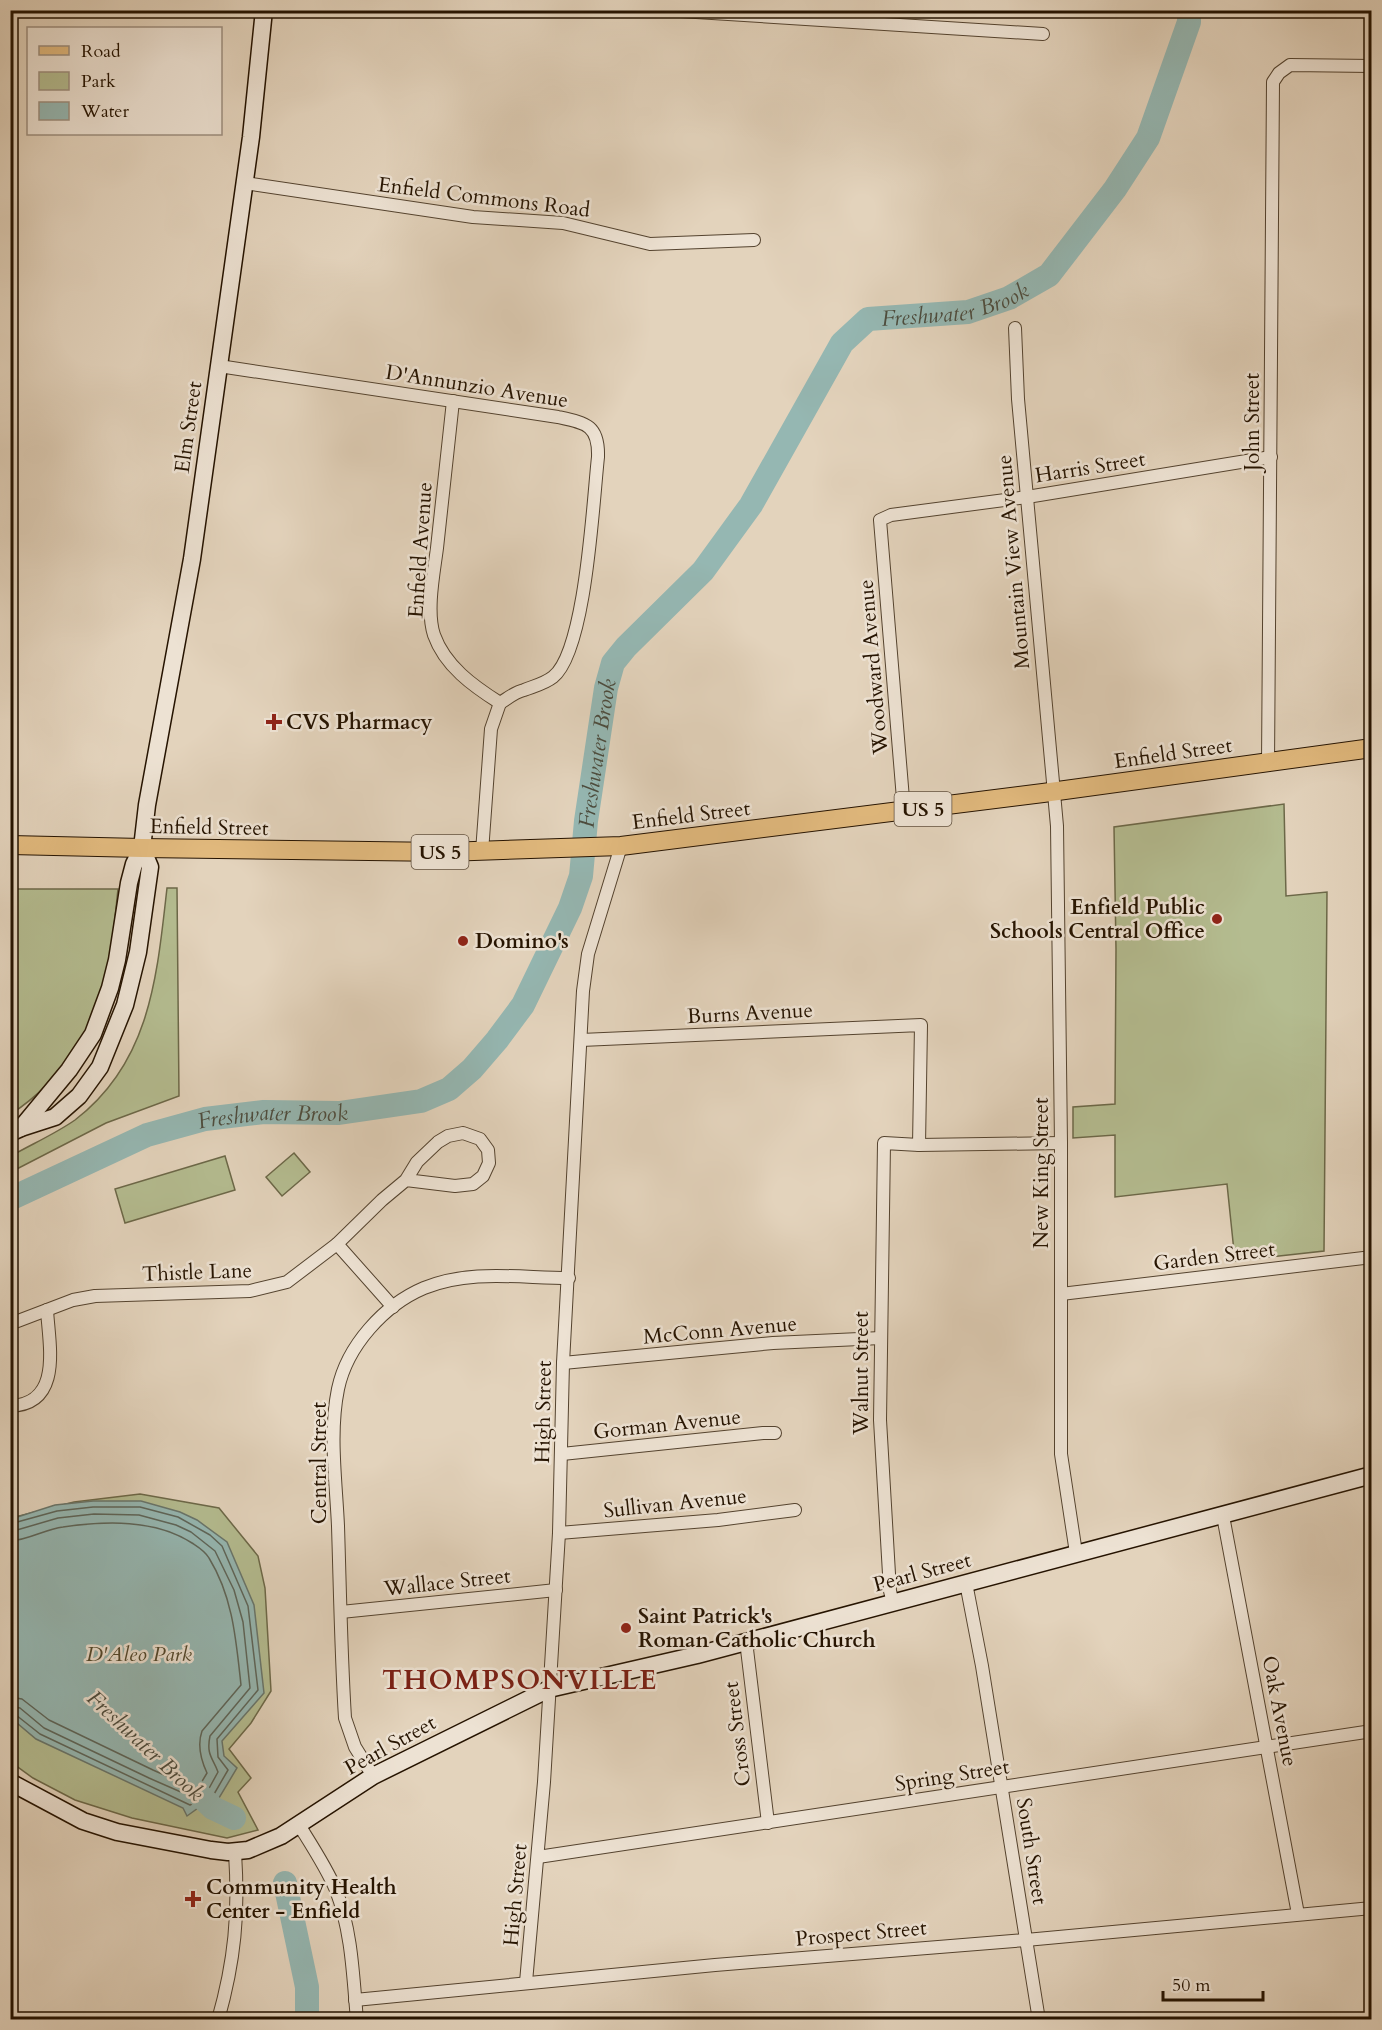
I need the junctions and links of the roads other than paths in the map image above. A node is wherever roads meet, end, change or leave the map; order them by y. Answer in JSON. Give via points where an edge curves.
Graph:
{"nodes":[{"id":1,"x":664,"y":10,"type":"edge"},
{"id":2,"x":263,"y":11,"type":"edge"},
{"id":3,"x":1043,"y":34,"type":"dead end"},
{"id":4,"x":1371,"y":66,"type":"edge"},
{"id":5,"x":245,"y":183,"type":"junction"},
{"id":6,"x":754,"y":240,"type":"dead end"},
{"id":7,"x":1015,"y":328,"type":"dead end"},
{"id":8,"x":219,"y":366,"type":"junction"},
{"id":9,"x":453,"y":401,"type":"junction"},
{"id":10,"x":1271,"y":457,"type":"junction"},
{"id":11,"x":1027,"y":497,"type":"junction"},
{"id":12,"x":880,"y":520,"type":"joint"},
{"id":13,"x":500,"y":703,"type":"junction"},
{"id":14,"x":1371,"y":748,"type":"edge"},
{"id":15,"x":1268,"y":763,"type":"junction"},
{"id":16,"x":1054,"y":792,"type":"junction"},
{"id":17,"x":904,"y":811,"type":"junction"},
{"id":18,"x":10,"y":844,"type":"edge"},
{"id":19,"x":621,"y":846,"type":"junction"},
{"id":20,"x":142,"y":848,"type":"junction"},
{"id":21,"x":482,"y":852,"type":"junction"},
{"id":22,"x":580,"y":1040,"type":"junction"},
{"id":23,"x":16,"y":1130,"type":"edge"},
{"id":24,"x":1061,"y":1143,"type":"junction"},
{"id":25,"x":919,"y":1145,"type":"junction"},
{"id":26,"x":406,"y":1180,"type":"junction"},
{"id":27,"x":337,"y":1244,"type":"junction"},
{"id":28,"x":1371,"y":1257,"type":"edge"},
{"id":29,"x":568,"y":1278,"type":"junction"},
{"id":30,"x":1061,"y":1294,"type":"junction"},
{"id":31,"x":393,"y":1307,"type":"junction"},
{"id":32,"x":46,"y":1310,"type":"junction"},
{"id":33,"x":10,"y":1323,"type":"edge"},
{"id":34,"x":881,"y":1338,"type":"junction"},
{"id":35,"x":563,"y":1364,"type":"junction"},
{"id":36,"x":10,"y":1406,"type":"edge"},
{"id":37,"x":775,"y":1433,"type":"dead end"},
{"id":38,"x":562,"y":1454,"type":"junction"},
{"id":39,"x":1371,"y":1475,"type":"edge"},
{"id":40,"x":795,"y":1510,"type":"dead end"},
{"id":41,"x":1223,"y":1516,"type":"junction"},
{"id":42,"x":559,"y":1533,"type":"junction"},
{"id":43,"x":1076,"y":1552,"type":"junction"},
{"id":44,"x":966,"y":1583,"type":"junction"},
{"id":45,"x":556,"y":1590,"type":"junction"},
{"id":46,"x":893,"y":1604,"type":"junction"},
{"id":47,"x":341,"y":1612,"type":"junction"},
{"id":48,"x":746,"y":1641,"type":"junction"},
{"id":49,"x":549,"y":1689,"type":"junction"},
{"id":50,"x":1371,"y":1731,"type":"edge"},
{"id":51,"x":1268,"y":1748,"type":"junction"},
{"id":52,"x":372,"y":1776,"type":"junction"},
{"id":53,"x":10,"y":1782,"type":"edge"},
{"id":54,"x":1002,"y":1787,"type":"junction"},
{"id":55,"x":768,"y":1823,"type":"junction"},
{"id":56,"x":299,"y":1825,"type":"junction"},
{"id":57,"x":235,"y":1852,"type":"junction"},
{"id":58,"x":538,"y":1857,"type":"junction"},
{"id":59,"x":1371,"y":1908,"type":"edge"},
{"id":60,"x":1298,"y":1914,"type":"junction"},
{"id":61,"x":1026,"y":1940,"type":"junction"},
{"id":62,"x":526,"y":1982,"type":"junction"},
{"id":63,"x":355,"y":2000,"type":"junction"},
{"id":64,"x":89,"y":2019,"type":"edge"},
{"id":65,"x":107,"y":2019,"type":"edge"},
{"id":66,"x":218,"y":2019,"type":"edge"},
{"id":67,"x":357,"y":2019,"type":"edge"},
{"id":68,"x":1039,"y":2019,"type":"edge"}],
"edges":[{"from":1,"to":3,"type":"street"},
{"from":2,"to":5,"type":"street","name":"Elm Street"},
{"from":4,"to":10,"type":"street","name":"John Street","via":[[1290,65],[1273,82]]},
{"from":5,"to":6,"type":"street","name":"Enfield Commons Road","via":[[473,217],[563,223],[650,244]]},
{"from":5,"to":8,"type":"street","name":"Elm Street"},
{"from":7,"to":11,"type":"street","name":"Mountain View Avenue"},
{"from":8,"to":9,"type":"street","name":"D'Annunzio Avenue"},
{"from":8,"to":20,"type":"street","name":"Elm Street","via":[[192,559]]},
{"from":9,"to":13,"type":"street","name":"Enfield Avenue","via":[[431,611],[434,633],[445,658],[458,672]]},
{"from":9,"to":13,"type":"street","name":"D'Annunzio Avenue","via":[[579,422],[595,433],[598,443],[583,593],[573,642],[555,676]]},
{"from":10,"to":11,"type":"street","name":"Harris Street"},
{"from":10,"to":15,"type":"street","name":"John Street"},
{"from":11,"to":12,"type":"street","name":"Harris Street","via":[[891,515]]},
{"from":11,"to":16,"type":"street","name":"Mountain View Avenue"},
{"from":12,"to":17,"type":"street","name":"Woodward Avenue"},
{"from":13,"to":21,"type":"street","via":[[491,729]]},
{"from":14,"to":15,"type":"main road","name":"Enfield Street","number":"US 5"},
{"from":15,"to":16,"type":"main road","name":"Enfield Street","number":"US 5"},
{"from":16,"to":17,"type":"main road","name":"Enfield Street","number":"US 5"},
{"from":16,"to":24,"type":"street","name":"New King Street"},
{"from":17,"to":19,"type":"main road","name":"Enfield Street","number":"US 5"},
{"from":18,"to":20,"type":"main road","name":"Enfield Street","number":"US 5"},
{"from":19,"to":21,"type":"main road","name":"Enfield Street","number":"US 5"},
{"from":19,"to":22,"type":"street","name":"High Street","via":[[588,954]]},
{"from":20,"to":21,"type":"main road","name":"Enfield Street","number":"US 5"},
{"from":20,"to":23,"type":"street","via":[[129,883],[110,988],[93,1034],[69,1070]]},
{"from":20,"to":23,"type":"street","via":[[150,867],[133,979],[100,1067],[68,1107],[48,1120]]},
{"from":22,"to":25,"type":"street","name":"Burns Avenue","via":[[921,1025]]},
{"from":22,"to":29,"type":"street","name":"High Street"},
{"from":24,"to":25,"type":"street"},
{"from":24,"to":30,"type":"street","name":"New King Street"},
{"from":25,"to":34,"type":"street","name":"Walnut Street","via":[[884,1143]]},
{"from":26,"to":26,"type":"street","name":"Thistle Lane","via":[[417,1162],[448,1136],[470,1134],[488,1150],[489,1162],[483,1176],[473,1184],[455,1186]]},
{"from":26,"to":27,"type":"street","name":"Thistle Lane"},
{"from":27,"to":31,"type":"street"},
{"from":27,"to":32,"type":"street","name":"Thistle Lane","via":[[287,1282],[273,1287],[95,1296]]},
{"from":28,"to":30,"type":"street","name":"Garden Street"},
{"from":29,"to":31,"type":"street","name":"Central Street","via":[[464,1278],[423,1288]]},
{"from":29,"to":35,"type":"street","name":"High Street"},
{"from":30,"to":43,"type":"street","name":"New King Street","via":[[1061,1454]]},
{"from":31,"to":47,"type":"street","name":"Central Street","via":[[360,1342],[339,1388],[334,1447]]},
{"from":32,"to":33,"type":"street","name":"Thistle Lane"},
{"from":32,"to":36,"type":"street","via":[[48,1382],[24,1405]]},
{"from":34,"to":35,"type":"street","name":"McConn Avenue","via":[[773,1343]]},
{"from":34,"to":46,"type":"street","name":"Walnut Street","via":[[881,1462]]},
{"from":35,"to":38,"type":"street","name":"High Street"},
{"from":37,"to":38,"type":"street","name":"Gorman Avenue"},
{"from":38,"to":42,"type":"street","name":"High Street"},
{"from":39,"to":41,"type":"street","name":"Pearl Street"},
{"from":40,"to":42,"type":"street","name":"Sullivan Avenue"},
{"from":41,"to":43,"type":"street","name":"Pearl Street"},
{"from":41,"to":51,"type":"street","name":"Oak Avenue"},
{"from":42,"to":45,"type":"street","name":"High Street"},
{"from":43,"to":44,"type":"street","name":"Pearl Street"},
{"from":44,"to":46,"type":"street","name":"Pearl Street"},
{"from":44,"to":54,"type":"street","name":"South Street"},
{"from":45,"to":47,"type":"street","name":"Wallace Street"},
{"from":45,"to":49,"type":"street","name":"High Street"},
{"from":46,"to":48,"type":"street","name":"Pearl Street"},
{"from":47,"to":52,"type":"street","name":"Central Street","via":[[345,1718]]},
{"from":48,"to":49,"type":"street","name":"Pearl Street"},
{"from":48,"to":55,"type":"street","name":"Cross Street"},
{"from":49,"to":52,"type":"street","name":"Pearl Street"},
{"from":49,"to":58,"type":"street","name":"High Street"},
{"from":50,"to":51,"type":"street","name":"Spring Street"},
{"from":51,"to":54,"type":"street","name":"Spring Street"},
{"from":51,"to":60,"type":"street","name":"Oak Avenue"},
{"from":52,"to":56,"type":"street","name":"Pearl Street"},
{"from":53,"to":57,"type":"street","via":[[83,1821],[117,1832]]},
{"from":54,"to":55,"type":"street","name":"Spring Street"},
{"from":54,"to":61,"type":"street","name":"South Street"},
{"from":55,"to":58,"type":"street","name":"Spring Street"},
{"from":56,"to":57,"type":"street","name":"Pearl Street","via":[[261,1846]]},
{"from":56,"to":63,"type":"street","via":[[325,1867],[341,1907],[351,1950]]},
{"from":57,"to":66,"type":"street","via":[[236,1937]]},
{"from":58,"to":62,"type":"street","name":"High Street"},
{"from":59,"to":60,"type":"street","name":"Prospect Street"},
{"from":60,"to":61,"type":"street","name":"Prospect Street"},
{"from":61,"to":62,"type":"street","name":"Prospect Street"},
{"from":61,"to":68,"type":"street","name":"South Street"},
{"from":62,"to":63,"type":"street","name":"Prospect Street"},
{"from":63,"to":67,"type":"street"},
{"from":64,"to":65,"type":"street"}]}
